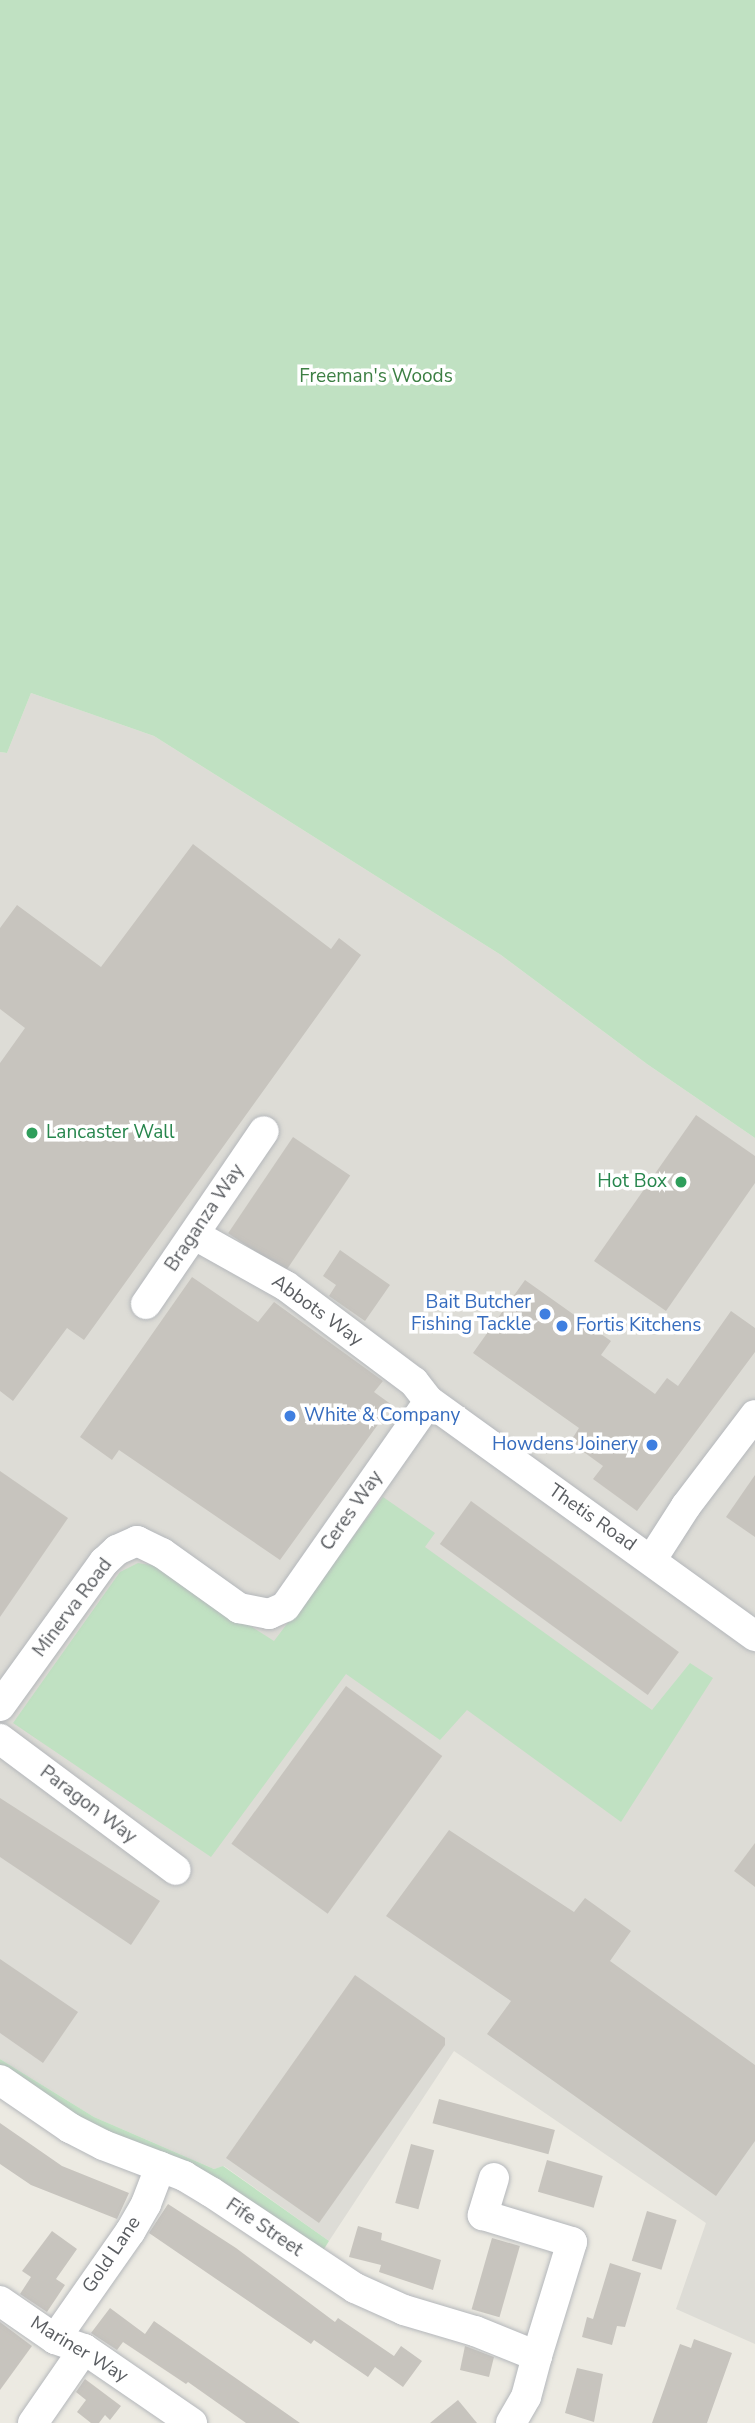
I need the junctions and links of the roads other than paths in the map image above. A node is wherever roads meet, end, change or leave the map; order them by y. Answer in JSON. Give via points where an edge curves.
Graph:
{"nodes":[{"id":1,"x":264,"y":1131,"type":"dead end"},
{"id":2,"x":195,"y":1235,"type":"junction"},
{"id":3,"x":146,"y":1304,"type":"dead end"},
{"id":4,"x":429,"y":1401,"type":"junction"},
{"id":5,"x":755,"y":1415,"type":"edge"},
{"id":6,"x":652,"y":1559,"type":"junction"},
{"id":7,"x":269,"y":1614,"type":"joint"},
{"id":8,"x":755,"y":1636,"type":"edge"},
{"id":9,"x":0,"y":1706,"type":"edge"},
{"id":10,"x":0,"y":1740,"type":"edge"},
{"id":11,"x":176,"y":1870,"type":"dead end"},
{"id":12,"x":0,"y":2080,"type":"edge"},
{"id":13,"x":160,"y":2166,"type":"junction"},
{"id":14,"x":494,"y":2178,"type":"dead end"},
{"id":15,"x":0,"y":2301,"type":"edge"},
{"id":16,"x":55,"y":2339,"type":"junction"},
{"id":17,"x":84,"y":2349,"type":"junction"},
{"id":18,"x":537,"y":2356,"type":"junction"},
{"id":19,"x":33,"y":2423,"type":"edge"},
{"id":20,"x":192,"y":2423,"type":"edge"},
{"id":21,"x":510,"y":2423,"type":"edge"}],
"edges":[{"from":1,"to":2,"type":"street","name":"Braganza Way"},
{"from":2,"to":3,"type":"street","name":"Braganza Way"},
{"from":2,"to":4,"type":"street","name":"Abbots Way","via":[[286,1286],[414,1382]]},
{"from":4,"to":6,"type":"street","name":"Thetis Road"},
{"from":4,"to":7,"type":"street","name":"Ceres Way","via":[[285,1607]]},
{"from":5,"to":6,"type":"street"},
{"from":6,"to":8,"type":"street","name":"Thetis Road"},
{"from":7,"to":9,"type":"street","name":"Minerva Road","via":[[239,1608],[162,1553],[137,1541],[104,1562]]},
{"from":10,"to":11,"type":"street","name":"Paragon Way"},
{"from":12,"to":13,"type":"street","name":"Fife Street","via":[[70,2128]]},
{"from":13,"to":16,"type":"street","name":"Gold Lane","via":[[130,2232]]},
{"from":13,"to":18,"type":"street","name":"Fife Street","via":[[211,2192],[355,2288]]},
{"from":14,"to":18,"type":"street","via":[[483,2215],[572,2242]]},
{"from":15,"to":16,"type":"street","name":"Mariner Way"},
{"from":16,"to":17,"type":"street","name":"Mariner Way"},
{"from":17,"to":19,"type":"street"},
{"from":17,"to":20,"type":"street","name":"Mariner Way"},
{"from":18,"to":21,"type":"street","via":[[526,2397]]}]}
